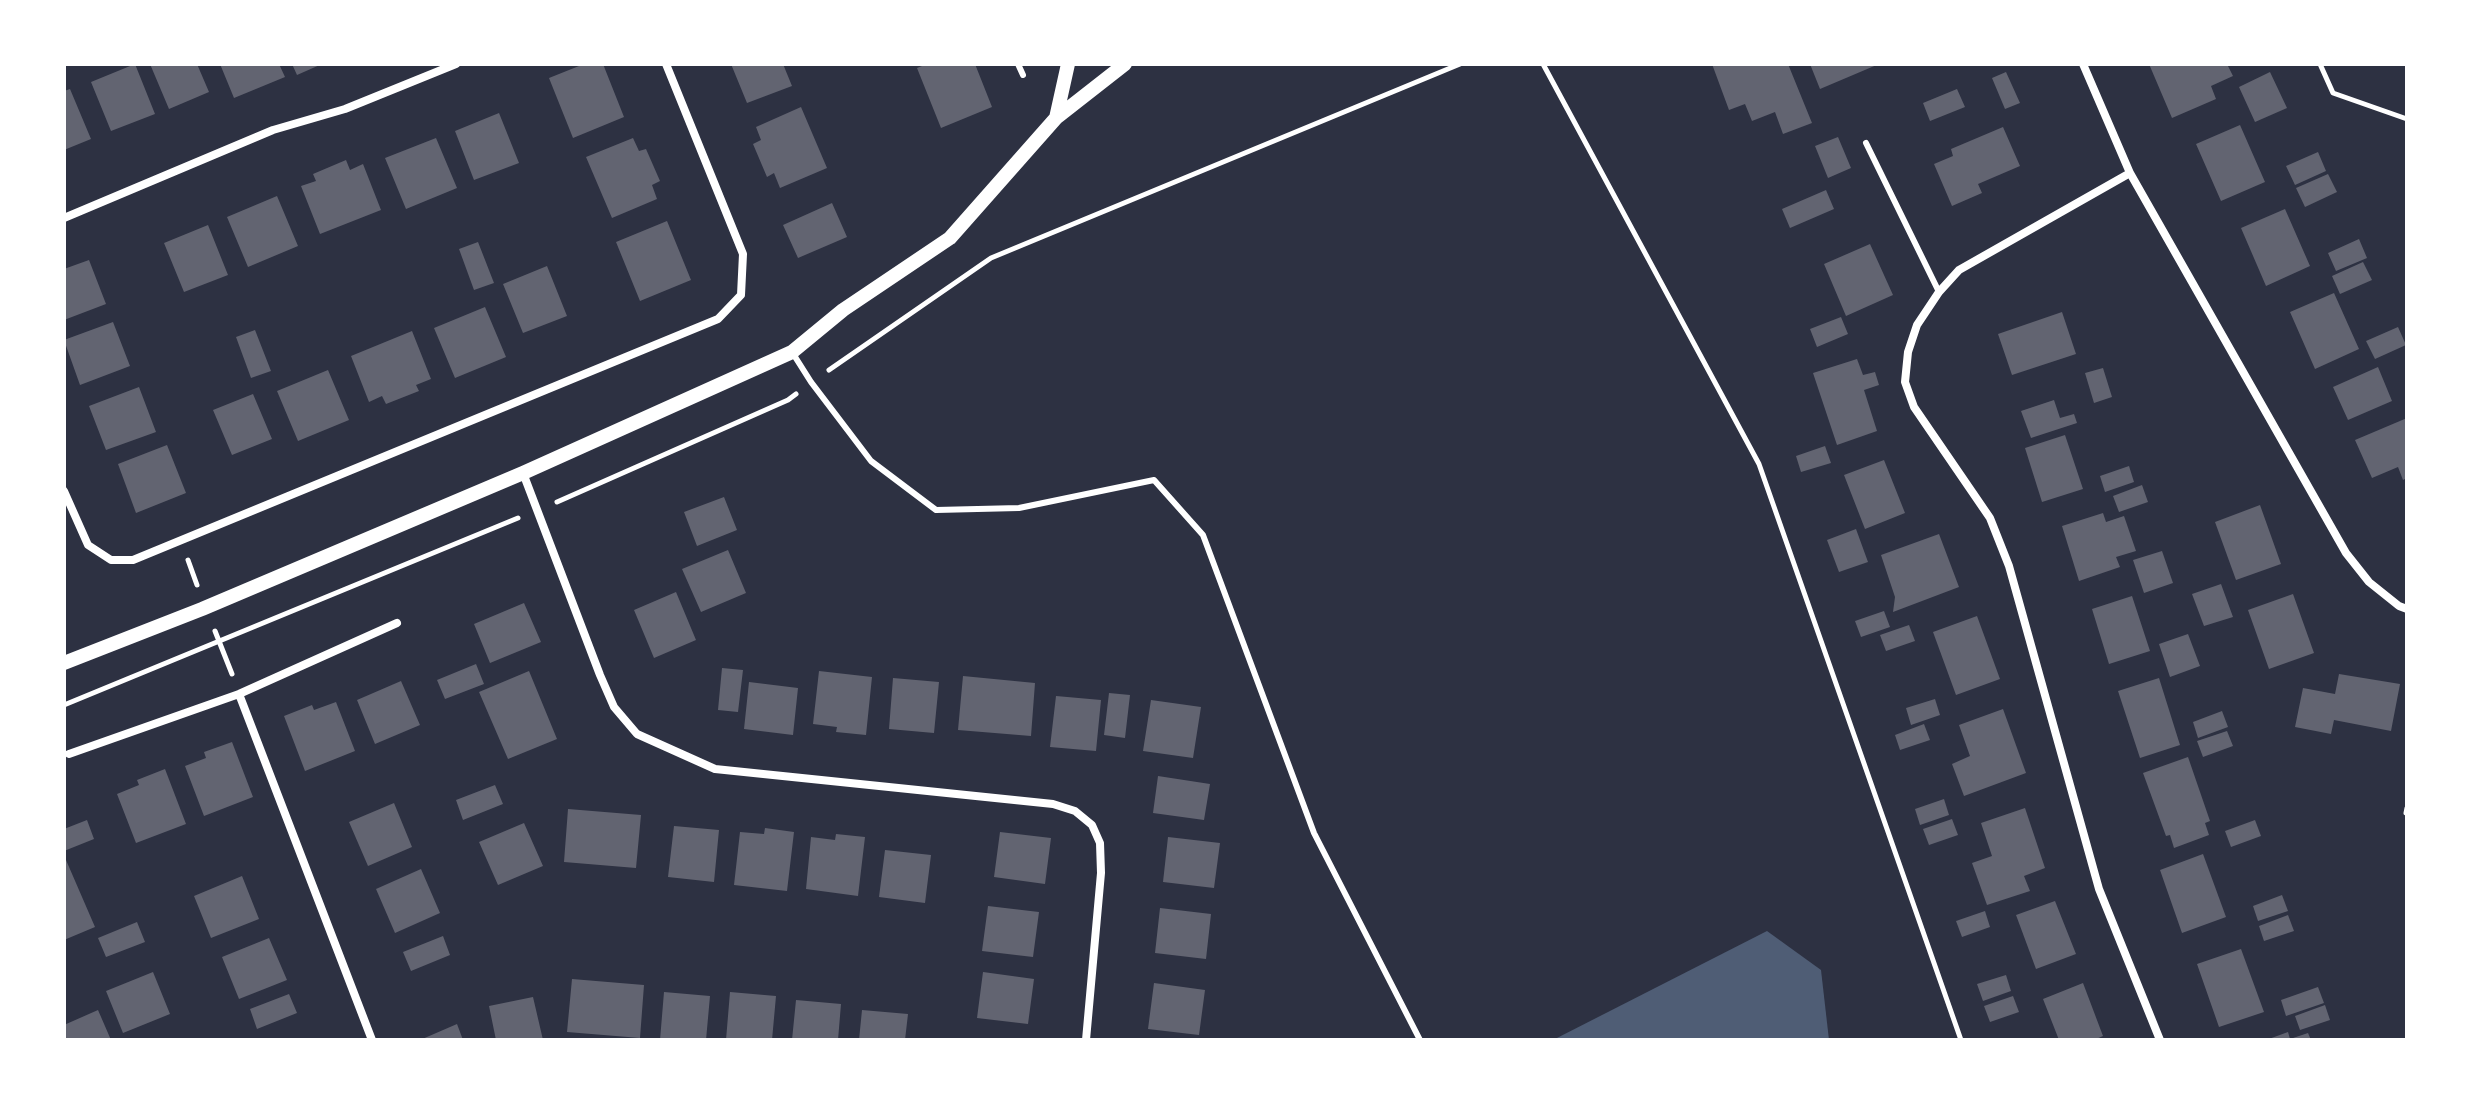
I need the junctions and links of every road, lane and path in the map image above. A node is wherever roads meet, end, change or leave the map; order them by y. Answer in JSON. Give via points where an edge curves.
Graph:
{"nodes":[{"id":1,"x":456,"y":64,"type":"edge"},
{"id":2,"x":666,"y":64,"type":"edge"},
{"id":3,"x":1018,"y":64,"type":"edge"},
{"id":4,"x":1068,"y":64,"type":"edge"},
{"id":5,"x":1125,"y":64,"type":"edge"},
{"id":6,"x":1460,"y":64,"type":"edge"},
{"id":7,"x":1543,"y":64,"type":"edge"},
{"id":8,"x":2083,"y":64,"type":"edge"},
{"id":9,"x":2320,"y":64,"type":"edge"},
{"id":10,"x":1023,"y":75,"type":"dead end"},
{"id":11,"x":1056,"y":118,"type":"junction"},
{"id":12,"x":2407,"y":119,"type":"edge"},
{"id":13,"x":1866,"y":143,"type":"dead end"},
{"id":14,"x":2130,"y":173,"type":"junction"},
{"id":15,"x":64,"y":218,"type":"edge"},
{"id":16,"x":1939,"y":292,"type":"junction"},
{"id":17,"x":792,"y":352,"type":"junction"},
{"id":18,"x":811,"y":382,"type":"junction"},
{"id":19,"x":523,"y":473,"type":"junction"},
{"id":20,"x":64,"y":491,"type":"edge"},
{"id":21,"x":537,"y":510,"type":"junction"},
{"id":22,"x":2407,"y":609,"type":"edge"},
{"id":23,"x":397,"y":623,"type":"dead end"},
{"id":24,"x":64,"y":663,"type":"edge"},
{"id":25,"x":239,"y":694,"type":"junction"},
{"id":26,"x":64,"y":705,"type":"edge"},
{"id":27,"x":69,"y":754,"type":"dead end"},
{"id":28,"x":372,"y":1040,"type":"edge"},
{"id":29,"x":1086,"y":1040,"type":"edge"},
{"id":30,"x":1420,"y":1040,"type":"edge"},
{"id":31,"x":1961,"y":1040,"type":"edge"},
{"id":32,"x":2160,"y":1040,"type":"edge"}],
"edges":[{"from":1,"to":15,"type":"street","via":[[345,109],[273,130]]},
{"from":2,"to":20,"type":"street","via":[[743,254],[741,295],[718,319],[133,560],[111,560],[88,545]]},
{"from":3,"to":10,"type":"lane"},
{"from":4,"to":11,"type":"street"},
{"from":5,"to":11,"type":"street"},
{"from":6,"to":18,"type":"path","via":[[991,258]]},
{"from":7,"to":31,"type":"path","via":[[1759,464]]},
{"from":8,"to":14,"type":"street"},
{"from":9,"to":12,"type":"path","via":[[2333,93]]},
{"from":11,"to":17,"type":"street","via":[[950,238],[843,310]]},
{"from":13,"to":16,"type":"lane"},
{"from":14,"to":16,"type":"street","via":[[1987,252],[1959,270]]},
{"from":14,"to":22,"type":"street","via":[[2346,553],[2369,582]]},
{"from":16,"to":32,"type":"street","via":[[1917,325],[1905,382],[1914,407],[1990,518],[2009,566],[2099,889]]},
{"from":17,"to":18,"type":"lane"},
{"from":17,"to":19,"type":"street"},
{"from":18,"to":21,"type":"path","via":[[788,400]]},
{"from":18,"to":30,"type":"lane","via":[[871,461],[936,510],[1019,508],[1154,480],[1203,535],[1314,833]]},
{"from":19,"to":21,"type":"street"},
{"from":19,"to":24,"type":"street"},
{"from":21,"to":26,"type":"path"},
{"from":21,"to":29,"type":"street","via":[[614,707],[637,734],[715,769],[1053,804],[1075,811],[1092,825],[1100,843],[1101,873]]},
{"from":23,"to":25,"type":"street"},
{"from":25,"to":27,"type":"street"},
{"from":25,"to":28,"type":"street"}]}
